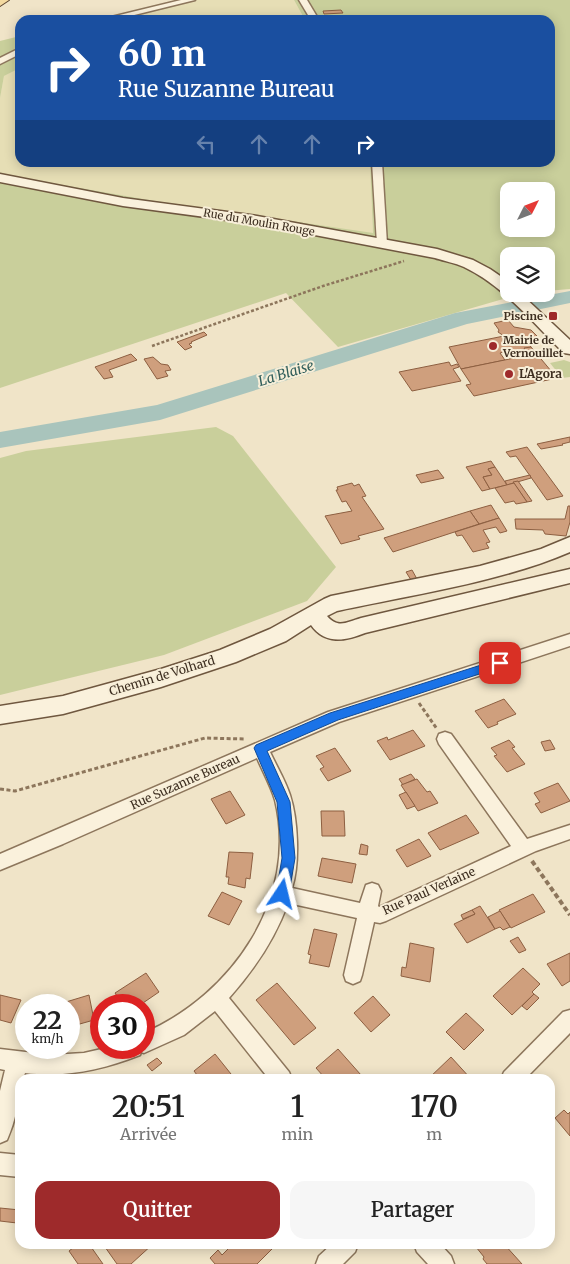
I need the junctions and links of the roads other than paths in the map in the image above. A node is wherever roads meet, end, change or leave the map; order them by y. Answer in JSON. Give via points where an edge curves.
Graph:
{"nodes":[{"id":1,"x":3,"y":0,"type":"edge"},
{"id":2,"x":191,"y":0,"type":"edge"},
{"id":3,"x":303,"y":0,"type":"edge"},
{"id":4,"x":0,"y":2,"type":"edge"},
{"id":5,"x":125,"y":15,"type":"edge"},
{"id":6,"x":312,"y":15,"type":"edge"},
{"id":7,"x":15,"y":54,"type":"edge"},
{"id":8,"x":0,"y":61,"type":"edge"},
{"id":9,"x":377,"y":167,"type":"edge"},
{"id":10,"x":0,"y":178,"type":"edge"},
{"id":11,"x":382,"y":244,"type":"junction"},
{"id":12,"x":500,"y":284,"type":"edge"},
{"id":13,"x":521,"y":302,"type":"edge"},
{"id":14,"x":570,"y":349,"type":"edge"},
{"id":15,"x":570,"y":544,"type":"edge"},
{"id":16,"x":570,"y":576,"type":"edge"},
{"id":17,"x":316,"y":614,"type":"junction"},
{"id":18,"x":570,"y":640,"type":"edge"},
{"id":19,"x":0,"y":715,"type":"edge"},
{"id":20,"x":444,"y":739,"type":"road end"},
{"id":21,"x":260,"y":748,"type":"junction"},
{"id":22,"x":570,"y":832,"type":"edge"},
{"id":23,"x":523,"y":848,"type":"junction"},
{"id":24,"x":0,"y":862,"type":"edge"},
{"id":25,"x":372,"y":891,"type":"dead end"},
{"id":26,"x":282,"y":894,"type":"junction"},
{"id":27,"x":367,"y":912,"type":"junction"},
{"id":28,"x":353,"y":975,"type":"dead end"},
{"id":29,"x":217,"y":998,"type":"junction"},
{"id":30,"x":570,"y":1019,"type":"edge"},
{"id":31,"x":155,"y":1038,"type":"edge"},
{"id":32,"x":96,"y":1059,"type":"edge"},
{"id":33,"x":8,"y":1061,"type":"edge"},
{"id":34,"x":278,"y":1074,"type":"edge"},
{"id":35,"x":516,"y":1074,"type":"edge"},
{"id":36,"x":0,"y":1133,"type":"edge"},
{"id":37,"x":0,"y":1164,"type":"edge"},
{"id":38,"x":15,"y":1166,"type":"edge"},
{"id":39,"x":342,"y":1249,"type":"edge"},
{"id":40,"x":430,"y":1249,"type":"edge"},
{"id":41,"x":328,"y":1264,"type":"edge"},
{"id":42,"x":443,"y":1264,"type":"edge"}],
"edges":[{"from":1,"to":4,"type":"main road"},
{"from":2,"to":5,"type":"street"},
{"from":3,"to":6,"type":"street"},
{"from":7,"to":8,"type":"street"},
{"from":9,"to":11,"type":"street"},
{"from":10,"to":11,"type":"street","name":"Rue du Moulin Rouge","via":[[123,202],[257,220]]},
{"from":11,"to":12,"type":"street","name":"Rue du Moulin Rouge","via":[[468,263]]},
{"from":13,"to":14,"type":"street","name":"Rue du Moulin Rouge"},
{"from":15,"to":17,"type":"street","name":"Chemin de Volhard","via":[[480,573],[331,604]]},
{"from":16,"to":17,"type":"street","via":[[340,633],[326,629],[318,622]]},
{"from":17,"to":19,"type":"street","name":"Chemin de Volhard","via":[[278,635],[228,656],[161,678],[63,705]]},
{"from":18,"to":21,"type":"street","name":"Rue Suzanne Bureau","via":[[334,717]]},
{"from":20,"to":23,"type":"street"},
{"from":21,"to":24,"type":"street","name":"Rue Suzanne Bureau","via":[[57,840]]},
{"from":21,"to":26,"type":"street","via":[[283,802],[288,858]]},
{"from":22,"to":23,"type":"street","name":"Rue Paul Verlaine"},
{"from":23,"to":27,"type":"street","name":"Rue Paul Verlaine","via":[[380,915]]},
{"from":25,"to":27,"type":"street"},
{"from":26,"to":27,"type":"street","name":"Rue Paul Verlaine"},
{"from":26,"to":29,"type":"street","via":[[268,928],[245,967]]},
{"from":27,"to":28,"type":"street"},
{"from":29,"to":31,"type":"street","via":[[181,1026]]},
{"from":29,"to":34,"type":"street"},
{"from":30,"to":35,"type":"street"},
{"from":32,"to":33,"type":"street","via":[[60,1066]]},
{"from":33,"to":36,"type":"street"},
{"from":37,"to":38,"type":"street"},
{"from":39,"to":41,"type":"street"},
{"from":40,"to":42,"type":"street"}]}
